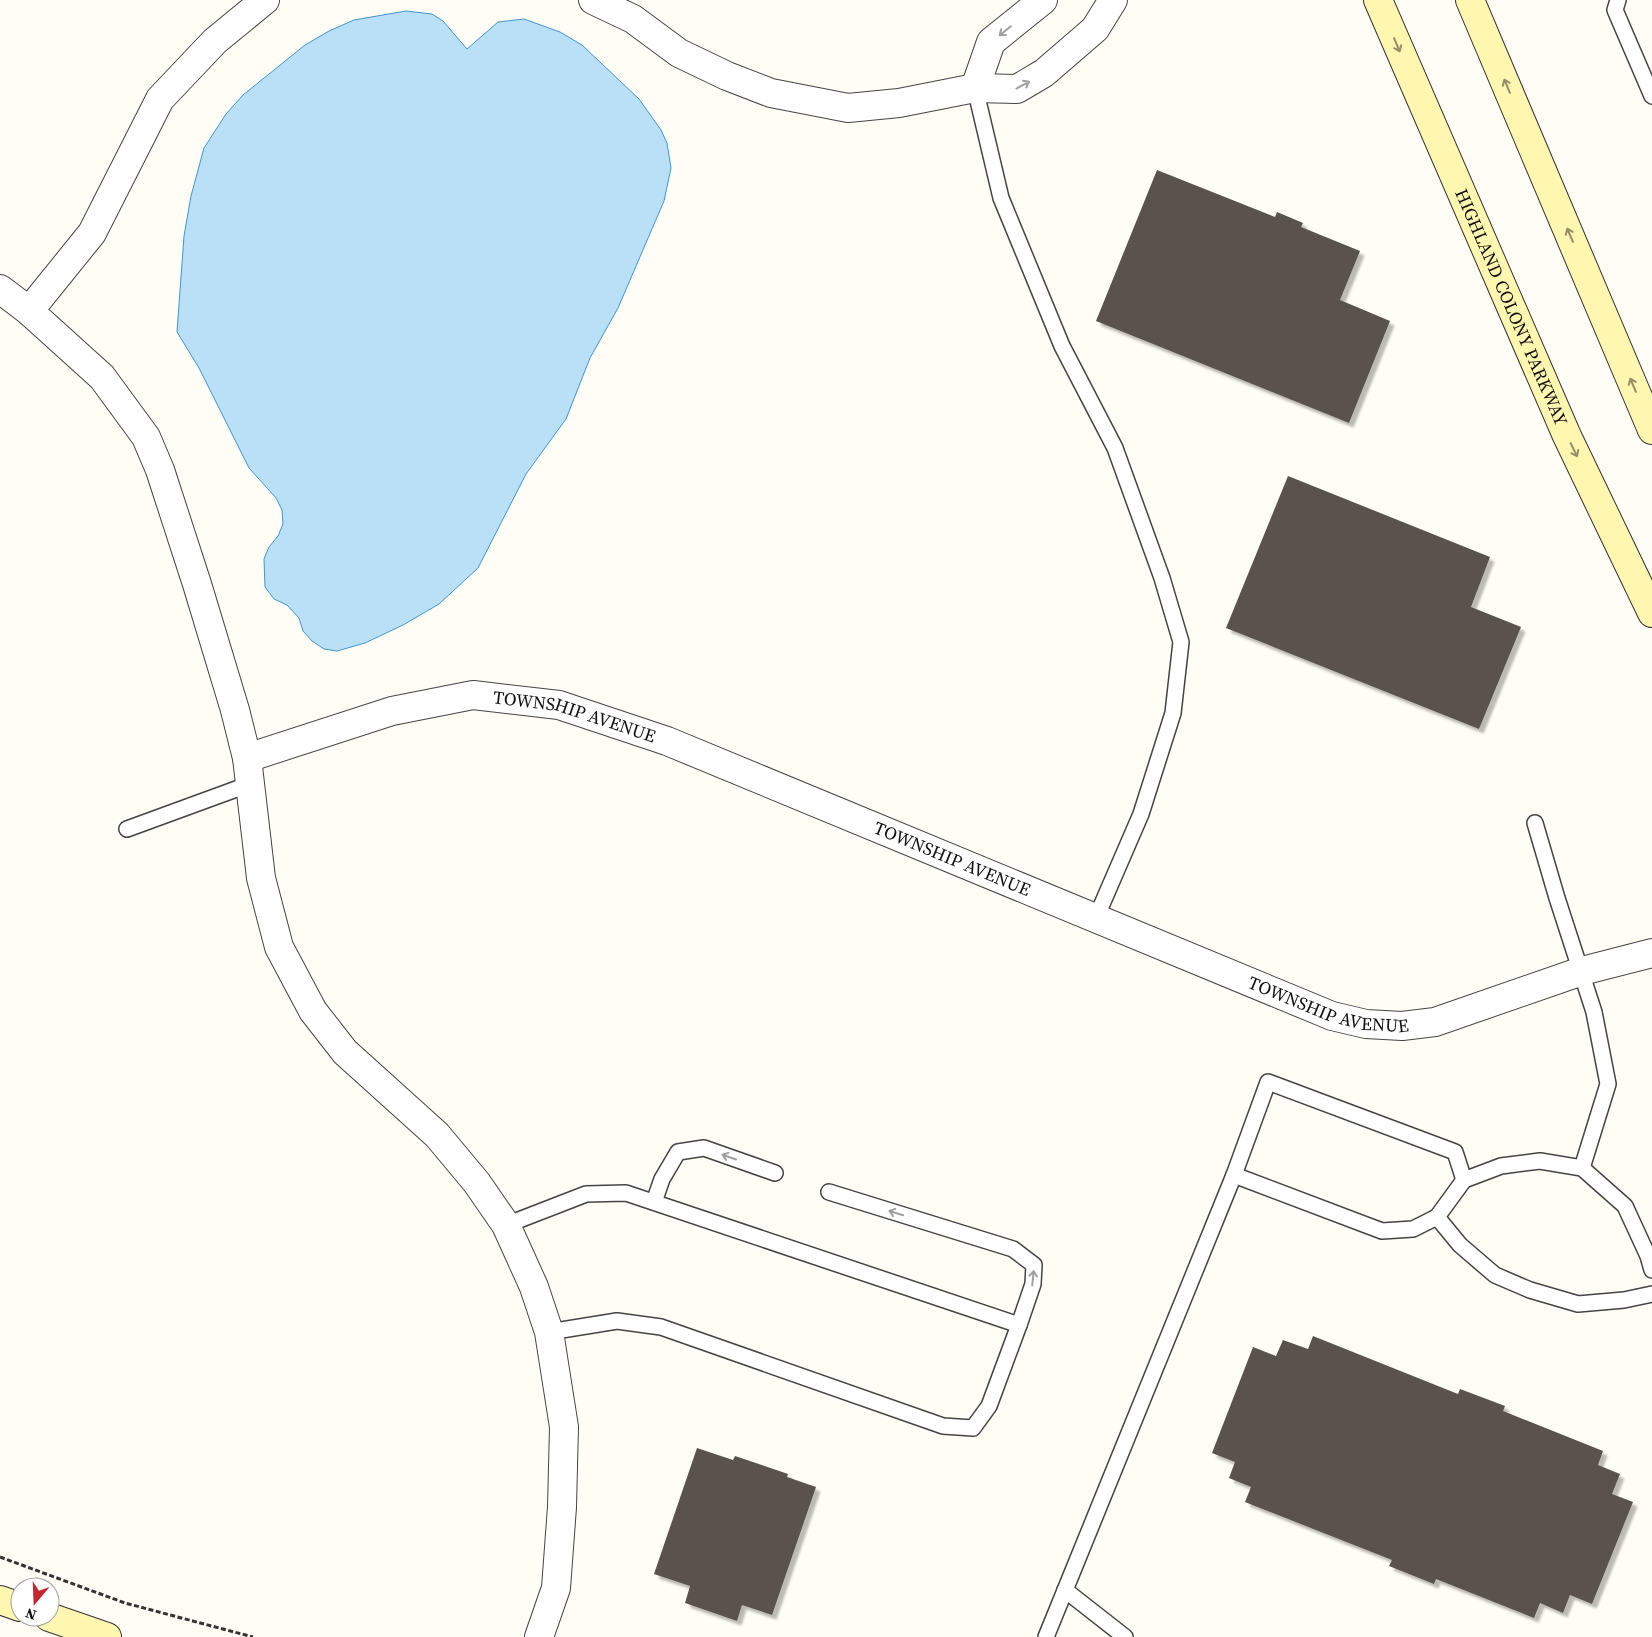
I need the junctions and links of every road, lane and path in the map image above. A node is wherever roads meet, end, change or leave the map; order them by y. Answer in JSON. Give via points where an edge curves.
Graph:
{"nodes":[{"id":1,"x":265,"y":0,"type":"edge"},
{"id":2,"x":593,"y":0,"type":"edge"},
{"id":3,"x":1043,"y":0,"type":"edge"},
{"id":4,"x":1114,"y":0,"type":"edge"},
{"id":5,"x":1378,"y":0,"type":"edge"},
{"id":6,"x":1470,"y":0,"type":"edge"},
{"id":7,"x":1618,"y":0,"type":"edge"},
{"id":8,"x":975,"y":88,"type":"junction"},
{"id":9,"x":1652,"y":96,"type":"edge"},
{"id":10,"x":1,"y":291,"type":"edge"},
{"id":11,"x":29,"y":311,"type":"junction"},
{"id":12,"x":1652,"y":430,"type":"edge"},
{"id":13,"x":1652,"y":612,"type":"edge"},
{"id":14,"x":248,"y":771,"type":"junction"},
{"id":15,"x":1535,"y":823,"type":"dead end"},
{"id":16,"x":127,"y":828,"type":"dead end"},
{"id":17,"x":1096,"y":918,"type":"junction"},
{"id":18,"x":1652,"y":953,"type":"edge"},
{"id":19,"x":1582,"y":971,"type":"junction"},
{"id":20,"x":1582,"y":1168,"type":"junction"},
{"id":21,"x":776,"y":1173,"type":"dead end"},
{"id":22,"x":1234,"y":1175,"type":"junction"},
{"id":23,"x":1464,"y":1180,"type":"junction"},
{"id":24,"x":829,"y":1192,"type":"dead end"},
{"id":25,"x":654,"y":1202,"type":"junction"},
{"id":26,"x":1437,"y":1217,"type":"junction"},
{"id":27,"x":506,"y":1225,"type":"junction"},
{"id":28,"x":1652,"y":1270,"type":"edge"},
{"id":29,"x":1652,"y":1294,"type":"edge"},
{"id":30,"x":1019,"y":1325,"type":"junction"},
{"id":31,"x":550,"y":1332,"type":"junction"},
{"id":32,"x":0,"y":1557,"type":"edge"},
{"id":33,"x":1065,"y":1590,"type":"junction"},
{"id":34,"x":60,"y":1621,"type":"edge"},
{"id":35,"x":107,"y":1637,"type":"edge"},
{"id":36,"x":253,"y":1637,"type":"edge"},
{"id":37,"x":539,"y":1637,"type":"edge"},
{"id":38,"x":1046,"y":1637,"type":"edge"},
{"id":39,"x":1125,"y":1637,"type":"edge"}],
"edges":[{"from":1,"to":11,"type":"street","via":[[214,41],[160,99],[92,233]]},
{"from":2,"to":8,"type":"street","via":[[633,18],[679,53],[772,93],[848,108],[900,103]]},
{"from":3,"to":8,"type":"street","one_way":true,"via":[[991,42]]},
{"from":8,"to":4,"type":"street","one_way":true,"via":[[1017,89],[1044,73],[1095,28]]},
{"from":5,"to":13,"type":"street","name":"HIGHLAND COLONY PARKWAY","one_way":true,"via":[[1567,436]]},
{"from":12,"to":6,"type":"street","one_way":true},
{"from":7,"to":9,"type":"lane","via":[[1615,10]]},
{"from":8,"to":17,"type":"lane","via":[[1001,198],[1062,346],[1115,448],[1162,578],[1180,642],[1173,713],[1142,814]]},
{"from":10,"to":11,"type":"street"},
{"from":11,"to":14,"type":"street","via":[[102,377],[146,437],[197,584],[235,710]]},
{"from":14,"to":16,"type":"lane"},
{"from":14,"to":17,"type":"street","name":"TOWNSHIP AVENUE","via":[[392,711],[474,695],[558,705],[667,742]]},
{"from":14,"to":27,"type":"street","via":[[261,878],[279,947],[313,1011],[345,1052],[436,1135]]},
{"from":15,"to":19,"type":"lane"},
{"from":17,"to":19,"type":"street","name":"TOWNSHIP AVENUE","via":[[1332,1016],[1366,1024],[1402,1026],[1435,1022]]},
{"from":18,"to":19,"type":"street","name":"TOWNSHIP AVENUE"},
{"from":19,"to":20,"type":"lane","via":[[1594,1012],[1608,1084]]},
{"from":20,"to":23,"type":"lane","via":[[1540,1161],[1501,1166]]},
{"from":20,"to":28,"type":"lane","via":[[1625,1206]]},
{"from":21,"to":25,"type":"lane","one_way":true,"via":[[704,1148],[678,1152],[662,1179]]},
{"from":22,"to":23,"type":"lane","via":[[1268,1082],[1455,1152]]},
{"from":22,"to":26,"type":"lane","via":[[1382,1231],[1413,1229]]},
{"from":22,"to":33,"type":"lane"},
{"from":23,"to":26,"type":"lane"},
{"from":30,"to":24,"type":"lane","one_way":true,"via":[[1033,1284],[1034,1265],[1013,1249]]},
{"from":25,"to":27,"type":"lane","via":[[626,1193],[586,1194]]},
{"from":25,"to":30,"type":"lane"},
{"from":26,"to":29,"type":"lane","via":[[1460,1245],[1495,1275],[1530,1290],[1578,1304]]},
{"from":27,"to":31,"type":"street"},
{"from":30,"to":31,"type":"lane","via":[[989,1406],[973,1428],[943,1426],[661,1327],[617,1321]]},
{"from":31,"to":37,"type":"street","via":[[564,1427],[562,1507],[556,1588]]},
{"from":32,"to":36,"type":"path","via":[[125,1603]]},
{"from":33,"to":38,"type":"lane"},
{"from":33,"to":39,"type":"lane"},
{"from":34,"to":35,"type":"street"}]}
